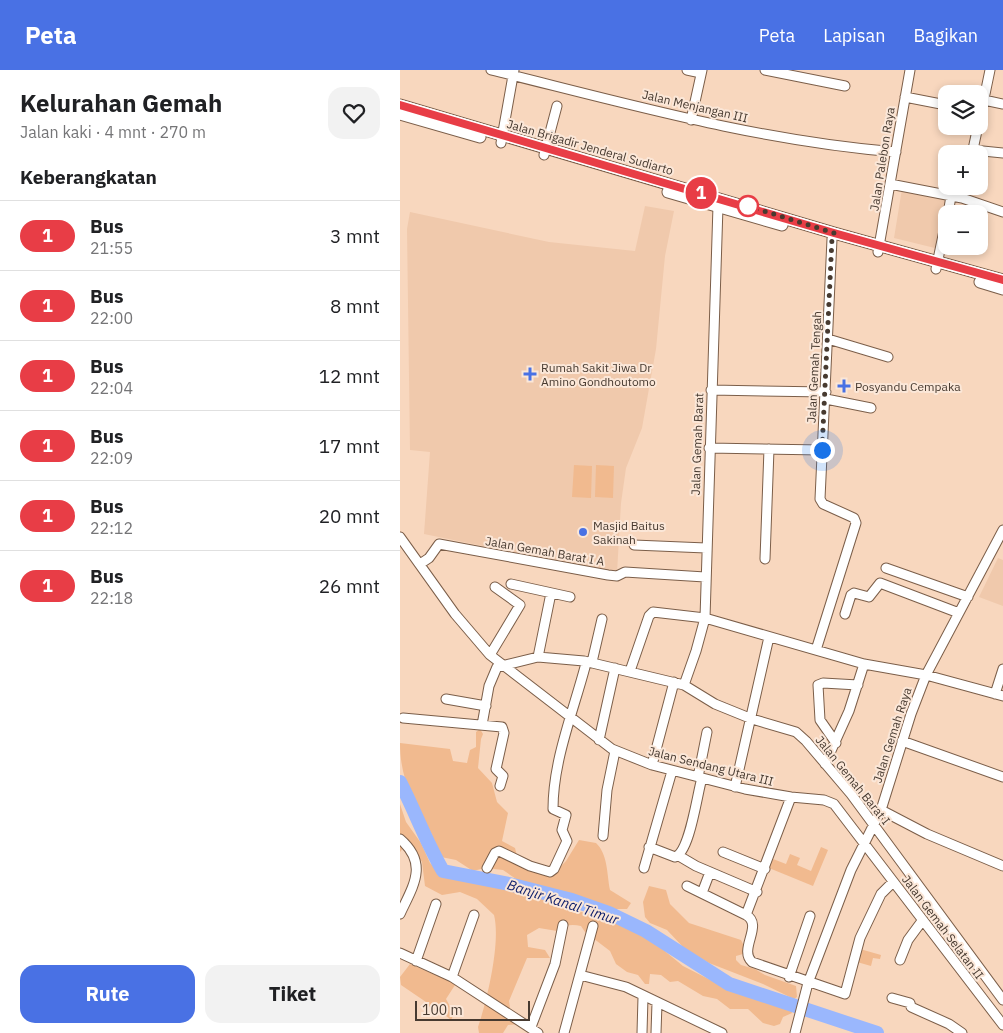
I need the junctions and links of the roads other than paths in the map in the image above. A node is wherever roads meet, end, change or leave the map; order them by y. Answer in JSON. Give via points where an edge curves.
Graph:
{"nodes":[{"id":1,"x":492,"y":70,"type":"edge"},
{"id":2,"x":687,"y":70,"type":"edge"},
{"id":3,"x":765,"y":70,"type":"edge"},
{"id":4,"x":910,"y":70,"type":"edge"},
{"id":5,"x":990,"y":70,"type":"edge"},
{"id":6,"x":701,"y":72,"type":"edge"},
{"id":7,"x":789,"y":72,"type":"edge"},
{"id":8,"x":514,"y":73,"type":"edge"},
{"id":9,"x":987,"y":85,"type":"edge"},
{"id":10,"x":845,"y":86,"type":"dead end"},
{"id":11,"x":905,"y":97,"type":"junction"},
{"id":12,"x":988,"y":101,"type":"edge"},
{"id":13,"x":938,"y":103,"type":"edge"},
{"id":14,"x":1003,"y":104,"type":"edge"},
{"id":15,"x":400,"y":105,"type":"edge"},
{"id":16,"x":557,"y":106,"type":"dead end"},
{"id":17,"x":400,"y":114,"type":"edge"},
{"id":18,"x":691,"y":120,"type":"junction"},
{"id":19,"x":501,"y":139,"type":"junction"},
{"id":20,"x":545,"y":152,"type":"junction"},
{"id":21,"x":896,"y":152,"type":"junction"},
{"id":22,"x":988,"y":153,"type":"edge"},
{"id":23,"x":1003,"y":153,"type":"edge"},
{"id":24,"x":890,"y":184,"type":"junction"},
{"id":25,"x":963,"y":195,"type":"edge"},
{"id":26,"x":951,"y":196,"type":"junction"},
{"id":27,"x":962,"y":198,"type":"junction"},
{"id":28,"x":950,"y":205,"type":"edge"},
{"id":29,"x":718,"y":206,"type":"junction"},
{"id":30,"x":1003,"y":212,"type":"edge"},
{"id":31,"x":833,"y":236,"type":"junction"},
{"id":32,"x":879,"y":249,"type":"junction"},
{"id":33,"x":939,"y":255,"type":"edge"},
{"id":34,"x":937,"y":265,"type":"junction"},
{"id":35,"x":1003,"y":280,"type":"edge"},
{"id":36,"x":1003,"y":289,"type":"edge"},
{"id":37,"x":828,"y":339,"type":"junction"},
{"id":38,"x":888,"y":357,"type":"dead end"},
{"id":39,"x":711,"y":390,"type":"junction"},
{"id":40,"x":826,"y":395,"type":"junction"},
{"id":41,"x":871,"y":408,"type":"dead end"},
{"id":42,"x":709,"y":448,"type":"junction"},
{"id":43,"x":769,"y":449,"type":"junction"},
{"id":44,"x":822,"y":450,"type":"junction"},
{"id":45,"x":1003,"y":530,"type":"edge"},
{"id":46,"x":400,"y":537,"type":"edge"},
{"id":47,"x":634,"y":545,"type":"dead end"},
{"id":48,"x":706,"y":548,"type":"junction"},
{"id":49,"x":765,"y":559,"type":"dead end"},
{"id":50,"x":420,"y":564,"type":"junction"},
{"id":51,"x":886,"y":568,"type":"dead end"},
{"id":52,"x":705,"y":577,"type":"junction"},
{"id":53,"x":511,"y":584,"type":"dead end"},
{"id":54,"x":495,"y":587,"type":"dead end"},
{"id":55,"x":551,"y":593,"type":"junction"},
{"id":56,"x":570,"y":597,"type":"dead end"},
{"id":57,"x":968,"y":597,"type":"junction"},
{"id":58,"x":960,"y":613,"type":"junction"},
{"id":59,"x":845,"y":614,"type":"dead end"},
{"id":60,"x":705,"y":618,"type":"junction"},
{"id":61,"x":602,"y":619,"type":"dead end"},
{"id":62,"x":769,"y":637,"type":"junction"},
{"id":63,"x":816,"y":650,"type":"junction"},
{"id":64,"x":490,"y":655,"type":"junction"},
{"id":65,"x":538,"y":657,"type":"junction"},
{"id":66,"x":864,"y":664,"type":"junction"},
{"id":67,"x":502,"y":665,"type":"junction"},
{"id":68,"x":588,"y":665,"type":"junction"},
{"id":69,"x":615,"y":668,"type":"junction"},
{"id":70,"x":1003,"y":669,"type":"edge"},
{"id":71,"x":630,"y":671,"type":"junction"},
{"id":72,"x":926,"y":675,"type":"junction"},
{"id":73,"x":674,"y":682,"type":"junction"},
{"id":74,"x":684,"y":685,"type":"junction"},
{"id":75,"x":858,"y":686,"type":"junction"},
{"id":76,"x":999,"y":695,"type":"edge"},
{"id":77,"x":446,"y":699,"type":"dead end"},
{"id":78,"x":486,"y":706,"type":"junction"},
{"id":79,"x":403,"y":718,"type":"dead end"},
{"id":80,"x":571,"y":718,"type":"junction"},
{"id":81,"x":749,"y":718,"type":"junction"},
{"id":82,"x":482,"y":725,"type":"junction"},
{"id":83,"x":707,"y":732,"type":"dead end"},
{"id":84,"x":598,"y":740,"type":"junction"},
{"id":85,"x":902,"y":741,"type":"junction"},
{"id":86,"x":836,"y":742,"type":"junction"},
{"id":87,"x":615,"y":751,"type":"junction"},
{"id":88,"x":826,"y":764,"type":"junction"},
{"id":89,"x":652,"y":765,"type":"junction"},
{"id":90,"x":672,"y":771,"type":"junction"},
{"id":91,"x":1003,"y":777,"type":"edge"},
{"id":92,"x":700,"y":778,"type":"junction"},
{"id":93,"x":500,"y":786,"type":"dead end"},
{"id":94,"x":735,"y":787,"type":"junction"},
{"id":95,"x":791,"y":797,"type":"junction"},
{"id":96,"x":881,"y":810,"type":"junction"},
{"id":97,"x":873,"y":825,"type":"junction"},
{"id":98,"x":603,"y":836,"type":"dead end"},
{"id":99,"x":400,"y":840,"type":"edge"},
{"id":100,"x":864,"y":842,"type":"junction"},
{"id":101,"x":649,"y":847,"type":"junction"},
{"id":102,"x":723,"y":852,"type":"dead end"},
{"id":103,"x":679,"y":856,"type":"junction"},
{"id":104,"x":1003,"y":866,"type":"edge"},
{"id":105,"x":487,"y":868,"type":"dead end"},
{"id":106,"x":644,"y":868,"type":"dead end"},
{"id":107,"x":765,"y":869,"type":"junction"},
{"id":108,"x":710,"y":872,"type":"junction"},
{"id":109,"x":893,"y":882,"type":"junction"},
{"id":110,"x":687,"y":886,"type":"dead end"},
{"id":111,"x":757,"y":892,"type":"junction"},
{"id":112,"x":702,"y":893,"type":"junction"},
{"id":113,"x":436,"y":904,"type":"dead end"},
{"id":114,"x":400,"y":912,"type":"edge"},
{"id":115,"x":474,"y":915,"type":"dead end"},
{"id":116,"x":746,"y":915,"type":"junction"},
{"id":117,"x":810,"y":916,"type":"dead end"},
{"id":118,"x":922,"y":921,"type":"junction"},
{"id":119,"x":563,"y":925,"type":"dead end"},
{"id":120,"x":594,"y":926,"type":"dead end"},
{"id":121,"x":400,"y":953,"type":"edge"},
{"id":122,"x":900,"y":960,"type":"dead end"},
{"id":123,"x":416,"y":961,"type":"junction"},
{"id":124,"x":580,"y":975,"type":"junction"},
{"id":125,"x":789,"y":976,"type":"junction"},
{"id":126,"x":452,"y":977,"type":"junction"},
{"id":127,"x":808,"y":982,"type":"junction"},
{"id":128,"x":643,"y":996,"type":"junction"},
{"id":129,"x":1002,"y":997,"type":"edge"},
{"id":130,"x":892,"y":998,"type":"dead end"},
{"id":131,"x":657,"y":1003,"type":"junction"},
{"id":132,"x":1003,"y":1025,"type":"edge"},
{"id":133,"x":534,"y":1030,"type":"edge"},
{"id":134,"x":564,"y":1033,"type":"edge"},
{"id":135,"x":642,"y":1033,"type":"edge"},
{"id":136,"x":656,"y":1033,"type":"edge"},
{"id":137,"x":722,"y":1033,"type":"edge"},
{"id":138,"x":795,"y":1033,"type":"edge"},
{"id":139,"x":962,"y":1033,"type":"edge"}],
"edges":[{"from":1,"to":8,"type":"street","name":"Jalan Menjangan III"},
{"from":2,"to":6,"type":"street"},
{"from":3,"to":7,"type":"street"},
{"from":4,"to":11,"type":"street","name":"Jalan Palebon Raya"},
{"from":5,"to":9,"type":"street"},
{"from":6,"to":18,"type":"street"},
{"from":7,"to":10,"type":"street"},
{"from":8,"to":18,"type":"street","name":"Jalan Menjangan III"},
{"from":8,"to":19,"type":"street"},
{"from":11,"to":13,"type":"street"},
{"from":11,"to":21,"type":"street","name":"Jalan Palebon Raya"},
{"from":12,"to":14,"type":"street"},
{"from":15,"to":19,"type":"main road","name":"Jalan Brigadir Jenderal Sudiarto"},
{"from":16,"to":20,"type":"street"},
{"from":17,"to":19,"type":"main road","name":"Jalan Brigadir Jenderal Sudiarto"},
{"from":18,"to":21,"type":"street","name":"Jalan Menjangan III","via":[[805,142]]},
{"from":19,"to":20,"type":"main road","name":"Jalan Brigadir Jenderal Sudiarto"},
{"from":20,"to":29,"type":"main road","name":"Jalan Brigadir Jenderal Sudiarto"},
{"from":20,"to":31,"type":"main road","name":"Jalan Brigadir Jenderal Sudiarto"},
{"from":21,"to":24,"type":"street","name":"Jalan Palebon Raya"},
{"from":22,"to":23,"type":"street"},
{"from":24,"to":26,"type":"street"},
{"from":24,"to":32,"type":"street","name":"Jalan Palebon Raya"},
{"from":25,"to":27,"type":"street"},
{"from":26,"to":27,"type":"street"},
{"from":26,"to":28,"type":"street"},
{"from":27,"to":30,"type":"street"},
{"from":29,"to":31,"type":"main road","name":"Jalan Brigadir Jenderal Sudiarto"},
{"from":29,"to":39,"type":"street","name":"Jalan Gemah Barat"},
{"from":31,"to":32,"type":"main road","name":"Jalan Brigadir Jenderal Sudiarto"},
{"from":31,"to":37,"type":"street","name":"Jalan Gemah Tengah"},
{"from":32,"to":34,"type":"main road","name":"Jalan Brigadir Jenderal Sudiarto"},
{"from":33,"to":34,"type":"street"},
{"from":34,"to":35,"type":"main road","name":"Jalan Brigadir Jenderal Sudiarto"},
{"from":34,"to":36,"type":"main road","name":"Jalan Brigadir Jenderal Sudiarto"},
{"from":37,"to":38,"type":"street"},
{"from":37,"to":40,"type":"street","name":"Jalan Gemah Tengah"},
{"from":39,"to":40,"type":"street"},
{"from":39,"to":42,"type":"street","name":"Jalan Gemah Barat"},
{"from":40,"to":41,"type":"street"},
{"from":40,"to":44,"type":"street","name":"Jalan Gemah Tengah"},
{"from":42,"to":43,"type":"street"},
{"from":42,"to":48,"type":"street","name":"Jalan Gemah Barat"},
{"from":43,"to":44,"type":"street"},
{"from":43,"to":49,"type":"street"},
{"from":44,"to":63,"type":"street","name":"Jalan Gemah Tengah","via":[[820,500],[854,518],[856,523]]},
{"from":45,"to":57,"type":"street","name":"Jalan Gemah Raya"},
{"from":46,"to":50,"type":"street","name":"Jalan Sendang Utara III"},
{"from":47,"to":48,"type":"street"},
{"from":48,"to":52,"type":"street","name":"Jalan Gemah Barat"},
{"from":50,"to":52,"type":"street","name":"Jalan Gemah Barat I A","via":[[439,544],[608,575],[626,572]]},
{"from":50,"to":64,"type":"street","name":"Jalan Sendang Utara III","via":[[455,614]]},
{"from":51,"to":57,"type":"street"},
{"from":52,"to":60,"type":"street","name":"Jalan Gemah Barat"},
{"from":53,"to":55,"type":"street"},
{"from":54,"to":64,"type":"street","via":[[520,605]]},
{"from":55,"to":56,"type":"street"},
{"from":55,"to":65,"type":"street"},
{"from":57,"to":58,"type":"street","name":"Jalan Gemah Raya"},
{"from":58,"to":59,"type":"street","via":[[880,583],[868,598],[856,593],[851,595]]},
{"from":58,"to":72,"type":"street","name":"Jalan Gemah Raya"},
{"from":60,"to":62,"type":"street"},
{"from":60,"to":71,"type":"street","via":[[651,613]]},
{"from":60,"to":74,"type":"street","name":"Jalan Gemah Barat"},
{"from":61,"to":68,"type":"street"},
{"from":62,"to":63,"type":"street"},
{"from":62,"to":81,"type":"street"},
{"from":63,"to":66,"type":"street"},
{"from":64,"to":67,"type":"street","name":"Jalan Sendang Utara III"},
{"from":65,"to":67,"type":"street","name":"Jalan Gemah Barat I"},
{"from":65,"to":68,"type":"street","name":"Jalan Gemah Barat I"},
{"from":66,"to":72,"type":"street"},
{"from":66,"to":75,"type":"street"},
{"from":67,"to":78,"type":"street","via":[[492,676]]},
{"from":67,"to":80,"type":"street","name":"Jalan Sendang Utara III"},
{"from":68,"to":69,"type":"street","name":"Jalan Gemah Barat I"},
{"from":68,"to":80,"type":"street"},
{"from":69,"to":71,"type":"street","name":"Jalan Gemah Barat I"},
{"from":69,"to":84,"type":"street"},
{"from":70,"to":76,"type":"street"},
{"from":71,"to":73,"type":"street","name":"Jalan Gemah Barat I"},
{"from":72,"to":76,"type":"street"},
{"from":72,"to":85,"type":"street","name":"Jalan Gemah Raya"},
{"from":73,"to":74,"type":"street","name":"Jalan Gemah Barat I"},
{"from":73,"to":89,"type":"street"},
{"from":74,"to":81,"type":"street","name":"Jalan Gemah Barat I","via":[[715,704]]},
{"from":75,"to":86,"type":"street"},
{"from":75,"to":86,"type":"street","via":[[823,682],[818,686],[820,720]]},
{"from":77,"to":78,"type":"street"},
{"from":78,"to":82,"type":"street"},
{"from":79,"to":82,"type":"street"},
{"from":80,"to":84,"type":"street","name":"Jalan Sendang Utara III"},
{"from":80,"to":105,"type":"street","via":[[552,807],[566,814],[562,830],[567,841],[554,869],[545,872],[499,851]]},
{"from":81,"to":88,"type":"street","name":"Jalan Gemah Barat I","via":[[796,732]]},
{"from":81,"to":94,"type":"street"},
{"from":82,"to":93,"type":"street","via":[[504,729],[496,769],[503,776]]},
{"from":83,"to":92,"type":"street"},
{"from":84,"to":87,"type":"street","name":"Jalan Sendang Utara III"},
{"from":85,"to":91,"type":"street"},
{"from":85,"to":96,"type":"street","name":"Jalan Gemah Raya"},
{"from":86,"to":88,"type":"street"},
{"from":87,"to":89,"type":"street","name":"Jalan Sendang Utara III"},
{"from":87,"to":98,"type":"street"},
{"from":88,"to":97,"type":"street","name":"Jalan Gemah Barat I"},
{"from":89,"to":90,"type":"street","name":"Jalan Sendang Utara III"},
{"from":90,"to":92,"type":"street","name":"Jalan Sendang Utara III"},
{"from":90,"to":101,"type":"street"},
{"from":92,"to":94,"type":"street","name":"Jalan Sendang Utara III"},
{"from":92,"to":103,"type":"street","via":[[686,844]]},
{"from":94,"to":95,"type":"street","name":"Jalan Sendang Utara III"},
{"from":95,"to":100,"type":"street","name":"Jalan Sendang Utara III","via":[[834,804]]},
{"from":95,"to":107,"type":"street"},
{"from":96,"to":97,"type":"street","name":"Jalan Gemah Raya"},
{"from":96,"to":104,"type":"street","via":[[927,834]]},
{"from":97,"to":100,"type":"street","name":"Jalan Gemah Raya"},
{"from":97,"to":129,"type":"street","name":"Jalan Gemah Barat I"},
{"from":99,"to":114,"type":"street","via":[[413,853],[417,865],[411,889]]},
{"from":100,"to":109,"type":"street","name":"Jalan Gemah Selatan II"},
{"from":100,"to":127,"type":"street","name":"Jalan Gemah Raya"},
{"from":101,"to":103,"type":"street"},
{"from":101,"to":106,"type":"street"},
{"from":102,"to":107,"type":"street"},
{"from":103,"to":108,"type":"street"},
{"from":107,"to":111,"type":"street"},
{"from":108,"to":111,"type":"street"},
{"from":108,"to":112,"type":"street"},
{"from":109,"to":118,"type":"street","name":"Jalan Gemah Selatan II"},
{"from":109,"to":127,"type":"street","via":[[881,894],[860,938],[847,992],[841,995]]},
{"from":110,"to":112,"type":"street"},
{"from":111,"to":116,"type":"street"},
{"from":112,"to":116,"type":"street"},
{"from":113,"to":123,"type":"street"},
{"from":115,"to":126,"type":"street"},
{"from":116,"to":125,"type":"street","via":[[753,923],[747,954],[752,962]]},
{"from":117,"to":125,"type":"street"},
{"from":118,"to":122,"type":"street","via":[[908,940]]},
{"from":118,"to":132,"type":"street","name":"Jalan Gemah Selatan II"},
{"from":119,"to":133,"type":"street","via":[[555,964]]},
{"from":120,"to":124,"type":"street"},
{"from":121,"to":123,"type":"street"},
{"from":123,"to":126,"type":"street"},
{"from":124,"to":128,"type":"street","via":[[618,984]]},
{"from":124,"to":134,"type":"street"},
{"from":125,"to":127,"type":"street"},
{"from":126,"to":133,"type":"street"},
{"from":127,"to":138,"type":"street","name":"Jalan Gemah Raya"},
{"from":128,"to":131,"type":"street"},
{"from":128,"to":135,"type":"street"},
{"from":130,"to":139,"type":"street","via":[[910,1003],[911,1007]]},
{"from":131,"to":136,"type":"street"},
{"from":131,"to":137,"type":"street"}]}
